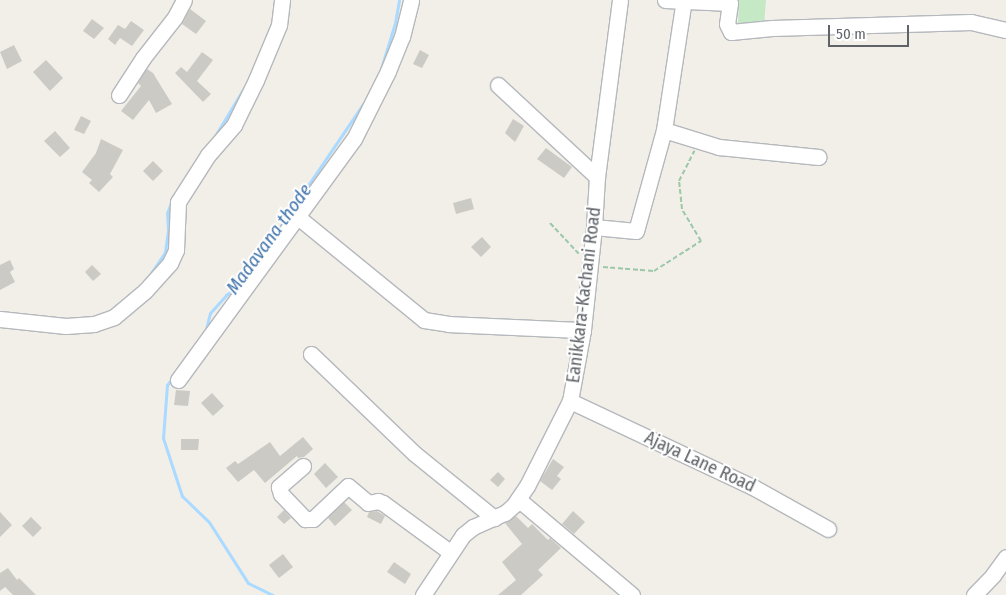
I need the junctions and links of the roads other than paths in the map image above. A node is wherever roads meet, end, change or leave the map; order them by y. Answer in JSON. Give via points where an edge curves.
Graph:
{"nodes":[{"id":1,"x":184,"y":0,"type":"edge"},
{"id":2,"x":282,"y":0,"type":"edge"},
{"id":3,"x":411,"y":0,"type":"edge"},
{"id":4,"x":620,"y":0,"type":"edge"},
{"id":5,"x":665,"y":0,"type":"edge"},
{"id":6,"x":684,"y":0,"type":"edge"},
{"id":7,"x":1006,"y":30,"type":"edge"},
{"id":8,"x":498,"y":85,"type":"dead end"},
{"id":9,"x":119,"y":95,"type":"dead end"},
{"id":10,"x":664,"y":130,"type":"junction"},
{"id":11,"x":819,"y":157,"type":"dead end"},
{"id":12,"x":597,"y":177,"type":"junction"},
{"id":13,"x":299,"y":218,"type":"junction"},
{"id":14,"x":594,"y":228,"type":"junction"},
{"id":15,"x":0,"y":319,"type":"edge"},
{"id":16,"x":584,"y":330,"type":"junction"},
{"id":17,"x":311,"y":354,"type":"dead end"},
{"id":18,"x":178,"y":380,"type":"dead end"},
{"id":19,"x":570,"y":401,"type":"junction"},
{"id":20,"x":304,"y":466,"type":"dead end"},
{"id":21,"x":518,"y":499,"type":"junction"},
{"id":22,"x":494,"y":518,"type":"junction"},
{"id":23,"x":828,"y":529,"type":"dead end"},
{"id":24,"x":450,"y":552,"type":"junction"},
{"id":25,"x":1006,"y":557,"type":"edge"},
{"id":26,"x":423,"y":595,"type":"edge"},
{"id":27,"x":632,"y":595,"type":"edge"},
{"id":28,"x":974,"y":595,"type":"edge"}],
"edges":[{"from":1,"to":9,"type":"street"},
{"from":2,"to":15,"type":"street","via":[[278,25],[256,80],[234,125],[208,155],[178,202],[176,250],[170,263],[146,291],[114,316],[94,324],[66,326]]},
{"from":3,"to":13,"type":"street","via":[[402,37],[354,139]]},
{"from":4,"to":12,"type":"street","name":"Eanikkara-Kachani Road"},
{"from":5,"to":6,"type":"street"},
{"from":6,"to":7,"type":"street","via":[[730,3],[728,28],[731,32],[971,22]]},
{"from":6,"to":10,"type":"street"},
{"from":8,"to":12,"type":"street"},
{"from":10,"to":11,"type":"street","via":[[719,147]]},
{"from":10,"to":14,"type":"street","via":[[636,231]]},
{"from":12,"to":14,"type":"street","name":"Eanikkara-Kachani Road"},
{"from":13,"to":16,"type":"street","via":[[424,320]]},
{"from":13,"to":18,"type":"street"},
{"from":14,"to":16,"type":"street","name":"Eanikkara-Kachani Road"},
{"from":16,"to":19,"type":"street","name":"Eanikkara-Kachani Road"},
{"from":17,"to":22,"type":"street","via":[[415,454]]},
{"from":19,"to":21,"type":"street","name":"Eanikkara-Kachani Road"},
{"from":19,"to":23,"type":"street","name":"Ajaya Lane Road","via":[[753,487]]},
{"from":20,"to":24,"type":"street","via":[[279,487],[281,494],[305,519],[313,519],[348,486],[368,504],[383,503]]},
{"from":21,"to":22,"type":"street","name":"Eanikkara-Kachani Road","via":[[505,513]]},
{"from":21,"to":27,"type":"street"},
{"from":22,"to":24,"type":"street","name":"Eanikkara-Kachani Road","via":[[473,527]]},
{"from":24,"to":26,"type":"street","name":"Eanikkara-Kachani Road"},
{"from":25,"to":28,"type":"street"}]}
